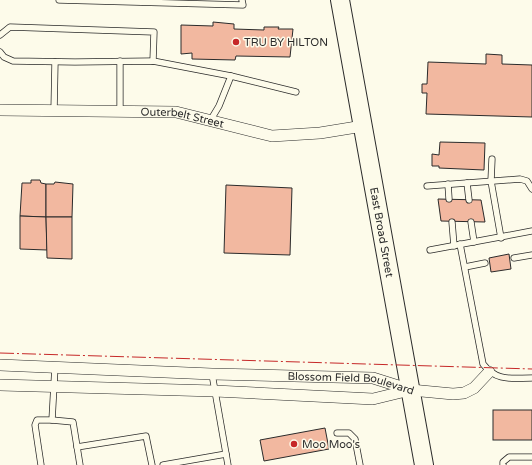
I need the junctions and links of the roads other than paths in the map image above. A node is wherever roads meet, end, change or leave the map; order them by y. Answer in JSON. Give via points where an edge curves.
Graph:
{"nodes":[{"id":1,"x":59,"y":0,"type":"edge"},
{"id":2,"x":242,"y":0,"type":"edge"},
{"id":3,"x":340,"y":0,"type":"edge"},
{"id":4,"x":0,"y":35,"type":"edge"},
{"id":5,"x":0,"y":52,"type":"edge"},
{"id":6,"x":153,"y":60,"type":"junction"},
{"id":7,"x":120,"y":61,"type":"junction"},
{"id":8,"x":55,"y":62,"type":"junction"},
{"id":9,"x":231,"y":76,"type":"junction"},
{"id":10,"x":296,"y":92,"type":"dead end"},
{"id":11,"x":0,"y":110,"type":"edge"},
{"id":12,"x":54,"y":110,"type":"junction"},
{"id":13,"x":120,"y":112,"type":"junction"},
{"id":14,"x":210,"y":121,"type":"junction"},
{"id":15,"x":363,"y":126,"type":"junction"},
{"id":16,"x":492,"y":159,"type":"dead end"},
{"id":17,"x":491,"y":181,"type":"junction"},
{"id":18,"x":467,"y":183,"type":"junction"},
{"id":19,"x":448,"y":184,"type":"junction"},
{"id":20,"x":427,"y":186,"type":"dead end"},
{"id":21,"x":532,"y":189,"type":"edge"},
{"id":22,"x":449,"y":199,"type":"dead end"},
{"id":23,"x":469,"y":200,"type":"dead end"},
{"id":24,"x":452,"y":222,"type":"dead end"},
{"id":25,"x":471,"y":222,"type":"dead end"},
{"id":26,"x":532,"y":231,"type":"edge"},
{"id":27,"x":501,"y":238,"type":"junction"},
{"id":28,"x":474,"y":242,"type":"junction"},
{"id":29,"x":457,"y":245,"type":"junction"},
{"id":30,"x":430,"y":250,"type":"dead end"},
{"id":31,"x":532,"y":255,"type":"edge"},
{"id":32,"x":514,"y":258,"type":"dead end"},
{"id":33,"x":485,"y":263,"type":"dead end"},
{"id":34,"x":465,"y":267,"type":"junction"},
{"id":35,"x":0,"y":365,"type":"edge"},
{"id":36,"x":55,"y":367,"type":"junction"},
{"id":37,"x":489,"y":372,"type":"junction"},
{"id":38,"x":212,"y":374,"type":"junction"},
{"id":39,"x":532,"y":378,"type":"edge"},
{"id":40,"x":0,"y":385,"type":"edge"},
{"id":41,"x":54,"y":387,"type":"junction"},
{"id":42,"x":410,"y":390,"type":"junction"},
{"id":43,"x":215,"y":391,"type":"junction"},
{"id":44,"x":52,"y":420,"type":"junction"},
{"id":45,"x":338,"y":433,"type":"dead end"},
{"id":46,"x":78,"y":447,"type":"junction"},
{"id":47,"x":226,"y":454,"type":"junction"},
{"id":48,"x":532,"y":456,"type":"edge"},
{"id":49,"x":41,"y":465,"type":"edge"},
{"id":50,"x":80,"y":465,"type":"edge"},
{"id":51,"x":152,"y":465,"type":"edge"},
{"id":52,"x":163,"y":465,"type":"edge"},
{"id":53,"x":228,"y":465,"type":"edge"},
{"id":54,"x":360,"y":465,"type":"edge"},
{"id":55,"x":424,"y":465,"type":"edge"},
{"id":56,"x":503,"y":465,"type":"edge"}],
"edges":[{"from":1,"to":2,"type":"lane","via":[[243,5]]},
{"from":3,"to":15,"type":"highway","name":"East Broad Street"},
{"from":4,"to":6,"type":"lane","via":[[10,27],[154,32]]},
{"from":5,"to":8,"type":"lane","via":[[13,61]]},
{"from":6,"to":7,"type":"lane"},
{"from":6,"to":9,"type":"lane"},
{"from":7,"to":8,"type":"lane"},
{"from":7,"to":13,"type":"lane"},
{"from":8,"to":12,"type":"lane"},
{"from":9,"to":10,"type":"lane"},
{"from":9,"to":14,"type":"lane"},
{"from":11,"to":12,"type":"street","name":"Outerbelt Street"},
{"from":12,"to":13,"type":"street","name":"Outerbelt Street"},
{"from":13,"to":14,"type":"street","name":"Outerbelt Street","via":[[176,112]]},
{"from":14,"to":15,"type":"street","name":"Outerbelt Street","via":[[272,136],[320,133]]},
{"from":15,"to":42,"type":"highway","name":"East Broad Street"},
{"from":16,"to":17,"type":"lane"},
{"from":17,"to":18,"type":"lane"},
{"from":17,"to":21,"type":"lane","via":[[520,179],[527,181]]},
{"from":17,"to":27,"type":"lane"},
{"from":18,"to":19,"type":"lane"},
{"from":18,"to":23,"type":"lane"},
{"from":19,"to":20,"type":"lane"},
{"from":19,"to":22,"type":"lane"},
{"from":24,"to":29,"type":"lane"},
{"from":25,"to":28,"type":"lane"},
{"from":26,"to":27,"type":"lane"},
{"from":27,"to":28,"type":"lane"},
{"from":28,"to":29,"type":"lane"},
{"from":29,"to":30,"type":"lane"},
{"from":29,"to":34,"type":"lane"},
{"from":31,"to":32,"type":"lane"},
{"from":33,"to":34,"type":"lane"},
{"from":34,"to":37,"type":"lane","via":[[481,358]]},
{"from":35,"to":36,"type":"street","name":"Blossom Field Boulevard"},
{"from":36,"to":38,"type":"street","name":"Blossom Field Boulevard"},
{"from":36,"to":41,"type":"lane"},
{"from":37,"to":39,"type":"lane","via":[[502,378]]},
{"from":37,"to":42,"type":"street","via":[[474,388],[464,393]]},
{"from":38,"to":42,"type":"street","name":"Blossom Field Boulevard","via":[[373,378]]},
{"from":38,"to":43,"type":"lane"},
{"from":40,"to":41,"type":"street","name":"Blossom Field Boulevard"},
{"from":41,"to":43,"type":"street","name":"Blossom Field Boulevard"},
{"from":41,"to":44,"type":"lane"},
{"from":42,"to":43,"type":"street","name":"Blossom Field Boulevard","via":[[373,399]]},
{"from":42,"to":55,"type":"highway","name":"East Broad Street"},
{"from":43,"to":47,"type":"lane"},
{"from":44,"to":46,"type":"lane","via":[[73,422]]},
{"from":44,"to":49,"type":"lane","via":[[38,420],[35,425]]},
{"from":45,"to":54,"type":"lane","via":[[349,433],[355,440]]},
{"from":46,"to":50,"type":"lane"},
{"from":46,"to":51,"type":"lane","via":[[146,436]]},
{"from":47,"to":52,"type":"lane"},
{"from":47,"to":53,"type":"lane"},
{"from":48,"to":56,"type":"lane","via":[[509,457]]}]}
